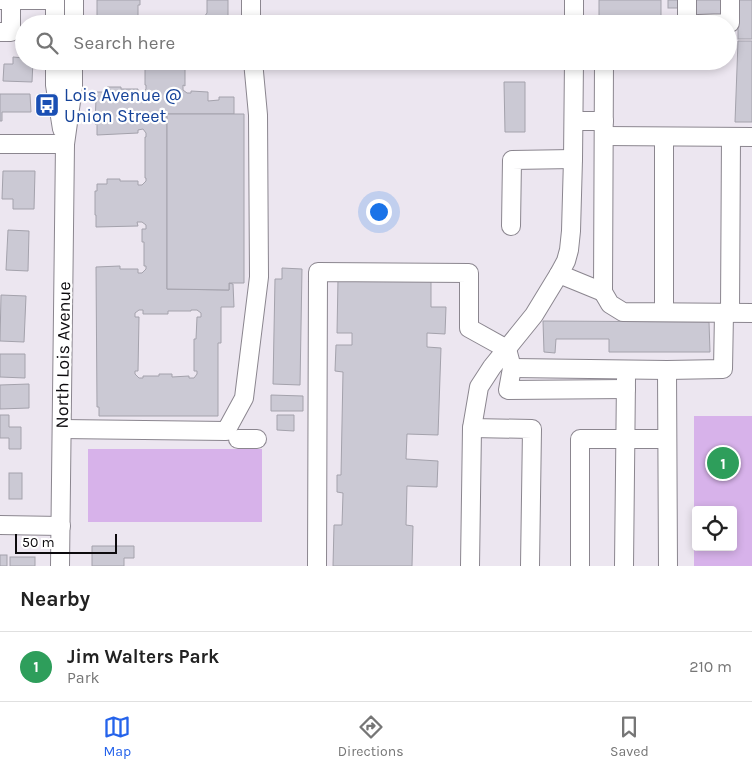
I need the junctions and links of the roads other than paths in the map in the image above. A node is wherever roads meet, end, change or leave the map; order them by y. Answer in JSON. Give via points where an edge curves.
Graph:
{"nodes":[{"id":1,"x":0,"y":0,"type":"edge"},
{"id":2,"x":12,"y":0,"type":"edge"},
{"id":3,"x":55,"y":0,"type":"edge"},
{"id":4,"x":74,"y":0,"type":"edge"},
{"id":5,"x":251,"y":0,"type":"edge"},
{"id":6,"x":574,"y":0,"type":"edge"},
{"id":7,"x":687,"y":0,"type":"edge"},
{"id":8,"x":730,"y":0,"type":"edge"},
{"id":9,"x":55,"y":15,"type":"edge"},
{"id":10,"x":74,"y":15,"type":"edge"},
{"id":11,"x":251,"y":15,"type":"edge"},
{"id":12,"x":574,"y":15,"type":"edge"},
{"id":13,"x":687,"y":15,"type":"edge"},
{"id":14,"x":730,"y":15,"type":"edge"},
{"id":15,"x":0,"y":32,"type":"edge"},
{"id":16,"x":55,"y":70,"type":"edge"},
{"id":17,"x":74,"y":70,"type":"edge"},
{"id":18,"x":254,"y":70,"type":"edge"},
{"id":19,"x":574,"y":70,"type":"edge"},
{"id":20,"x":604,"y":70,"type":"edge"},
{"id":21,"x":574,"y":121,"type":"junction"},
{"id":22,"x":604,"y":129,"type":"junction"},
{"id":23,"x":664,"y":137,"type":"junction"},
{"id":24,"x":731,"y":137,"type":"junction"},
{"id":25,"x":752,"y":137,"type":"edge"},
{"id":26,"x":0,"y":144,"type":"edge"},
{"id":27,"x":65,"y":144,"type":"junction"},
{"id":28,"x":573,"y":159,"type":"junction"},
{"id":29,"x":511,"y":226,"type":"dead end"},
{"id":30,"x":559,"y":274,"type":"junction"},
{"id":31,"x":603,"y":292,"type":"junction"},
{"id":32,"x":664,"y":312,"type":"junction"},
{"id":33,"x":727,"y":313,"type":"junction"},
{"id":34,"x":752,"y":313,"type":"edge"},
{"id":35,"x":507,"y":349,"type":"junction"},
{"id":36,"x":512,"y":368,"type":"junction"},
{"id":37,"x":626,"y":370,"type":"junction"},
{"id":38,"x":667,"y":370,"type":"junction"},
{"id":39,"x":626,"y":389,"type":"junction"},
{"id":40,"x":472,"y":428,"type":"junction"},
{"id":41,"x":62,"y":430,"type":"junction"},
{"id":42,"x":79,"y":439,"type":"dead end"},
{"id":43,"x":257,"y":439,"type":"dead end"},
{"id":44,"x":625,"y":439,"type":"junction"},
{"id":45,"x":667,"y":439,"type":"junction"},
{"id":46,"x":0,"y":525,"type":"edge"},
{"id":47,"x":61,"y":526,"type":"junction"},
{"id":48,"x":60,"y":566,"type":"edge"},
{"id":49,"x":317,"y":566,"type":"edge"},
{"id":50,"x":470,"y":566,"type":"edge"},
{"id":51,"x":530,"y":566,"type":"edge"},
{"id":52,"x":580,"y":566,"type":"edge"},
{"id":53,"x":624,"y":566,"type":"edge"},
{"id":54,"x":668,"y":566,"type":"edge"}],
"edges":[{"from":1,"to":2,"type":"street"},
{"from":2,"to":3,"type":"street"},
{"from":2,"to":15,"type":"street","via":[[11,32]]},
{"from":3,"to":9,"type":"street"},
{"from":4,"to":10,"type":"street"},
{"from":5,"to":11,"type":"street"},
{"from":6,"to":12,"type":"street"},
{"from":7,"to":13,"type":"street"},
{"from":8,"to":14,"type":"street"},
{"from":16,"to":27,"type":"street","name":"North Lois Avenue"},
{"from":17,"to":27,"type":"street","name":"North Lois Avenue"},
{"from":18,"to":41,"type":"street","via":[[258,115],[259,277],[244,398],[226,431]]},
{"from":19,"to":21,"type":"street"},
{"from":20,"to":22,"type":"street"},
{"from":21,"to":22,"type":"street"},
{"from":21,"to":28,"type":"street"},
{"from":22,"to":23,"type":"street"},
{"from":22,"to":31,"type":"street"},
{"from":23,"to":24,"type":"street"},
{"from":23,"to":32,"type":"street"},
{"from":24,"to":25,"type":"street"},
{"from":24,"to":33,"type":"street"},
{"from":26,"to":27,"type":"street"},
{"from":27,"to":41,"type":"street","name":"North Lois Avenue"},
{"from":28,"to":29,"type":"street","via":[[512,160]]},
{"from":28,"to":30,"type":"street","via":[[571,231],[566,261]]},
{"from":30,"to":31,"type":"street"},
{"from":30,"to":35,"type":"street","via":[[534,315]]},
{"from":31,"to":32,"type":"street","via":[[610,304],[623,312]]},
{"from":32,"to":33,"type":"street"},
{"from":33,"to":34,"type":"street"},
{"from":33,"to":38,"type":"street","via":[[723,369]]},
{"from":35,"to":36,"type":"street"},
{"from":35,"to":40,"type":"street","via":[[479,387]]},
{"from":35,"to":49,"type":"street","via":[[469,328],[470,273],[318,272]]},
{"from":36,"to":37,"type":"street"},
{"from":36,"to":39,"type":"street","via":[[508,390]]},
{"from":37,"to":38,"type":"street"},
{"from":37,"to":39,"type":"street"},
{"from":38,"to":45,"type":"street"},
{"from":39,"to":44,"type":"street"},
{"from":40,"to":50,"type":"street"},
{"from":40,"to":51,"type":"street","via":[[532,429]]},
{"from":41,"to":47,"type":"street","name":"North Lois Avenue"},
{"from":42,"to":43,"type":"street"},
{"from":44,"to":45,"type":"street"},
{"from":44,"to":52,"type":"street","via":[[580,439]]},
{"from":44,"to":53,"type":"street"},
{"from":45,"to":54,"type":"street"},
{"from":46,"to":47,"type":"street"},
{"from":47,"to":48,"type":"street","name":"North Lois Avenue"}]}
